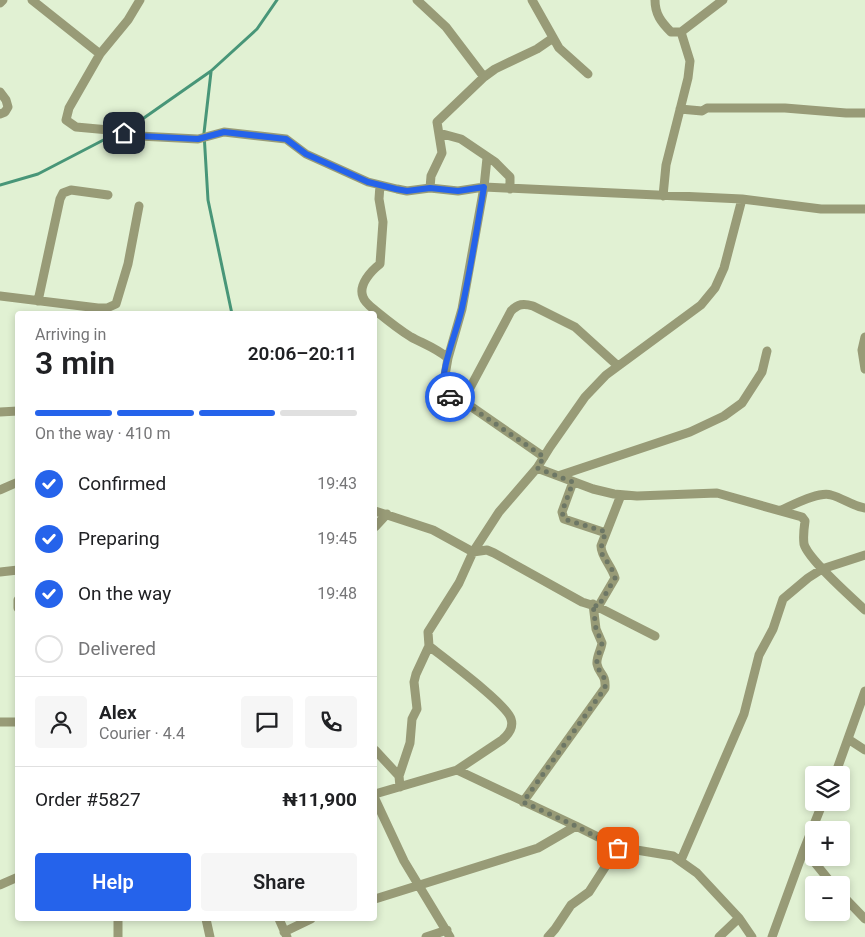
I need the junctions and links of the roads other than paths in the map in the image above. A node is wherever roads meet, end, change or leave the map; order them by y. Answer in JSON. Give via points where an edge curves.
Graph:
{"nodes":[{"id":1,"x":3,"y":0,"type":"edge"},
{"id":2,"x":32,"y":0,"type":"edge"},
{"id":3,"x":417,"y":0,"type":"edge"},
{"id":4,"x":532,"y":0,"type":"edge"},
{"id":5,"x":655,"y":0,"type":"edge"},
{"id":6,"x":723,"y":0,"type":"edge"},
{"id":7,"x":137,"y":1,"type":"edge"},
{"id":8,"x":0,"y":3,"type":"edge"},
{"id":9,"x":681,"y":32,"type":"junction"},
{"id":10,"x":553,"y":38,"type":"junction"},
{"id":11,"x":100,"y":54,"type":"junction"},
{"id":12,"x":588,"y":74,"type":"dead end"},
{"id":13,"x":484,"y":77,"type":"junction"},
{"id":14,"x":0,"y":92,"type":"edge"},
{"id":15,"x":680,"y":109,"type":"junction"},
{"id":16,"x":865,"y":113,"type":"edge"},
{"id":17,"x":0,"y":114,"type":"edge"},
{"id":18,"x":439,"y":133,"type":"junction"},
{"id":19,"x":487,"y":158,"type":"junction"},
{"id":20,"x":380,"y":185,"type":"junction"},
{"id":21,"x":484,"y":187,"type":"junction"},
{"id":22,"x":430,"y":188,"type":"junction"},
{"id":23,"x":510,"y":188,"type":"junction"},
{"id":24,"x":108,"y":195,"type":"dead end"},
{"id":25,"x":663,"y":196,"type":"junction"},
{"id":26,"x":742,"y":199,"type":"junction"},
{"id":27,"x":139,"y":206,"type":"dead end"},
{"id":28,"x":865,"y":209,"type":"edge"},
{"id":29,"x":0,"y":296,"type":"edge"},
{"id":30,"x":38,"y":301,"type":"junction"},
{"id":31,"x":376,"y":311,"type":"edge"},
{"id":32,"x":377,"y":312,"type":"edge"},
{"id":33,"x":865,"y":337,"type":"edge"},
{"id":34,"x":767,"y":351,"type":"dead end"},
{"id":35,"x":448,"y":358,"type":"junction"},
{"id":36,"x":618,"y":366,"type":"junction"},
{"id":37,"x":865,"y":368,"type":"edge"},
{"id":38,"x":462,"y":401,"type":"junction"},
{"id":39,"x":15,"y":411,"type":"edge"},
{"id":40,"x":0,"y":412,"type":"edge"},
{"id":41,"x":544,"y":457,"type":"junction"},
{"id":42,"x":537,"y":468,"type":"junction"},
{"id":43,"x":558,"y":476,"type":"junction"},
{"id":44,"x":573,"y":482,"type":"junction"},
{"id":45,"x":15,"y":483,"type":"edge"},
{"id":46,"x":0,"y":490,"type":"edge"},
{"id":47,"x":621,"y":495,"type":"junction"},
{"id":48,"x":865,"y":508,"type":"edge"},
{"id":49,"x":781,"y":510,"type":"junction"},
{"id":50,"x":377,"y":512,"type":"edge"},
{"id":51,"x":387,"y":514,"type":"junction"},
{"id":52,"x":377,"y":525,"type":"edge"},
{"id":53,"x":606,"y":532,"type":"junction"},
{"id":54,"x":473,"y":552,"type":"junction"},
{"id":55,"x":865,"y":555,"type":"edge"},
{"id":56,"x":822,"y":569,"type":"junction"},
{"id":57,"x":15,"y":570,"type":"edge"},
{"id":58,"x":0,"y":572,"type":"edge"},
{"id":59,"x":595,"y":606,"type":"junction"},
{"id":60,"x":865,"y":610,"type":"edge"},
{"id":61,"x":655,"y":636,"type":"dead end"},
{"id":62,"x":429,"y":646,"type":"junction"},
{"id":63,"x":865,"y":691,"type":"edge"},
{"id":64,"x":0,"y":722,"type":"edge"},
{"id":65,"x":15,"y":722,"type":"edge"},
{"id":66,"x":848,"y":739,"type":"junction"},
{"id":67,"x":865,"y":750,"type":"edge"},
{"id":68,"x":377,"y":752,"type":"edge"},
{"id":69,"x":838,"y":766,"type":"edge"},
{"id":70,"x":457,"y":770,"type":"junction"},
{"id":71,"x":399,"y":776,"type":"junction"},
{"id":72,"x":400,"y":787,"type":"junction"},
{"id":73,"x":377,"y":793,"type":"edge"},
{"id":74,"x":523,"y":802,"type":"junction"},
{"id":75,"x":377,"y":803,"type":"edge"},
{"id":76,"x":819,"y":811,"type":"edge"},
{"id":77,"x":576,"y":826,"type":"junction"},
{"id":78,"x":618,"y":848,"type":"junction"},
{"id":79,"x":803,"y":852,"type":"junction"},
{"id":80,"x":681,"y":860,"type":"junction"},
{"id":81,"x":826,"y":876,"type":"edge"},
{"id":82,"x":15,"y":878,"type":"edge"},
{"id":83,"x":0,"y":886,"type":"edge"},
{"id":84,"x":420,"y":887,"type":"junction"},
{"id":85,"x":377,"y":898,"type":"edge"},
{"id":86,"x":850,"y":903,"type":"edge"},
{"id":87,"x":739,"y":918,"type":"junction"},
{"id":88,"x":865,"y":919,"type":"edge"},
{"id":89,"x":118,"y":921,"type":"edge"},
{"id":90,"x":206,"y":921,"type":"edge"},
{"id":91,"x":280,"y":921,"type":"edge"},
{"id":92,"x":308,"y":921,"type":"edge"},
{"id":93,"x":449,"y":933,"type":"edge"},
{"id":94,"x":286,"y":934,"type":"edge"},
{"id":95,"x":118,"y":937,"type":"edge"},
{"id":96,"x":210,"y":937,"type":"edge"},
{"id":97,"x":426,"y":937,"type":"edge"},
{"id":98,"x":548,"y":937,"type":"edge"},
{"id":99,"x":719,"y":937,"type":"edge"},
{"id":100,"x":752,"y":937,"type":"edge"},
{"id":101,"x":772,"y":937,"type":"edge"}],
"edges":[{"from":1,"to":8,"type":"street"},
{"from":2,"to":11,"type":"street"},
{"from":3,"to":13,"type":"street","via":[[446,27]]},
{"from":4,"to":10,"type":"street"},
{"from":5,"to":9,"type":"street","via":[[662,24],[671,32]]},
{"from":6,"to":9,"type":"street"},
{"from":7,"to":11,"type":"street","via":[[128,20]]},
{"from":9,"to":15,"type":"street","via":[[690,61]]},
{"from":10,"to":12,"type":"street","via":[[559,48]]},
{"from":10,"to":13,"type":"street"},
{"from":11,"to":20,"type":"street","via":[[69,108],[66,120],[76,127],[139,136],[198,139],[224,132],[286,139],[306,154]]},
{"from":13,"to":18,"type":"street","via":[[437,122]]},
{"from":14,"to":17,"type":"street","via":[[8,107]]},
{"from":15,"to":16,"type":"street","via":[[785,108]]},
{"from":15,"to":25,"type":"street","via":[[666,165]]},
{"from":18,"to":19,"type":"street","via":[[461,140]]},
{"from":18,"to":22,"type":"street","via":[[442,153],[431,176]]},
{"from":19,"to":21,"type":"street"},
{"from":19,"to":23,"type":"street","via":[[510,177]]},
{"from":20,"to":22,"type":"street","via":[[407,191]]},
{"from":20,"to":31,"type":"street","via":[[383,222],[380,264],[370,273],[362,288],[365,302]]},
{"from":21,"to":22,"type":"street","via":[[458,191]]},
{"from":21,"to":23,"type":"street"},
{"from":21,"to":35,"type":"street","via":[[462,308]]},
{"from":23,"to":25,"type":"street"},
{"from":24,"to":30,"type":"street","via":[[71,190],[63,193]]},
{"from":25,"to":26,"type":"street"},
{"from":26,"to":28,"type":"street","via":[[820,210]]},
{"from":26,"to":36,"type":"street","via":[[724,268],[715,288],[701,305]]},
{"from":27,"to":30,"type":"street","via":[[128,264],[116,304],[98,308]]},
{"from":29,"to":30,"type":"street"},
{"from":32,"to":35,"type":"street"},
{"from":33,"to":37,"type":"street","via":[[862,350]]},
{"from":34,"to":43,"type":"street","via":[[762,372],[742,402],[724,416],[682,435]]},
{"from":35,"to":38,"type":"street","via":[[443,394]]},
{"from":36,"to":38,"type":"street","via":[[575,327],[533,306],[516,306]]},
{"from":36,"to":41,"type":"street","via":[[585,397]]},
{"from":38,"to":41,"type":"street"},
{"from":39,"to":40,"type":"street"},
{"from":41,"to":42,"type":"street"},
{"from":42,"to":43,"type":"street"},
{"from":42,"to":54,"type":"street","via":[[499,512]]},
{"from":43,"to":44,"type":"street"},
{"from":44,"to":47,"type":"street"},
{"from":44,"to":53,"type":"street","via":[[562,512],[564,519]]},
{"from":45,"to":46,"type":"street"},
{"from":47,"to":49,"type":"street","via":[[717,492]]},
{"from":47,"to":53,"type":"street"},
{"from":48,"to":49,"type":"street","via":[[830,494],[821,494]]},
{"from":49,"to":56,"type":"street","via":[[804,518],[804,543]]},
{"from":50,"to":51,"type":"street"},
{"from":51,"to":52,"type":"street"},
{"from":51,"to":54,"type":"street","via":[[432,530]]},
{"from":53,"to":59,"type":"street","via":[[600,546],[601,553],[615,578]]},
{"from":54,"to":59,"type":"street","via":[[487,550],[494,553]]},
{"from":54,"to":62,"type":"street","via":[[459,583],[428,632]]},
{"from":55,"to":56,"type":"street"},
{"from":56,"to":60,"type":"street"},
{"from":56,"to":80,"type":"street","via":[[783,600],[760,655],[744,714]]},
{"from":57,"to":58,"type":"street"},
{"from":59,"to":61,"type":"street"},
{"from":59,"to":74,"type":"street","via":[[596,629],[602,643],[596,661],[606,679],[605,688]]},
{"from":62,"to":70,"type":"street","via":[[504,709],[511,719],[509,734]]},
{"from":62,"to":71,"type":"street","via":[[414,682],[417,709]]},
{"from":63,"to":66,"type":"street"},
{"from":64,"to":65,"type":"street"},
{"from":66,"to":67,"type":"street"},
{"from":66,"to":69,"type":"street"},
{"from":68,"to":71,"type":"street"},
{"from":70,"to":72,"type":"street"},
{"from":70,"to":74,"type":"street"},
{"from":71,"to":72,"type":"street"},
{"from":72,"to":73,"type":"street"},
{"from":74,"to":77,"type":"street"},
{"from":75,"to":84,"type":"street"},
{"from":76,"to":79,"type":"street"},
{"from":77,"to":78,"type":"street"},
{"from":77,"to":84,"type":"street","via":[[538,848]]},
{"from":78,"to":80,"type":"street","via":[[660,853]]},
{"from":78,"to":98,"type":"street","via":[[589,892],[571,905]]},
{"from":79,"to":81,"type":"street"},
{"from":79,"to":101,"type":"street"},
{"from":80,"to":87,"type":"street"},
{"from":82,"to":83,"type":"street"},
{"from":84,"to":85,"type":"street"},
{"from":84,"to":93,"type":"street"},
{"from":86,"to":88,"type":"street"},
{"from":87,"to":99,"type":"street"},
{"from":87,"to":100,"type":"street"},
{"from":89,"to":95,"type":"street"},
{"from":90,"to":96,"type":"street"},
{"from":91,"to":94,"type":"street"},
{"from":92,"to":94,"type":"street"},
{"from":93,"to":97,"type":"street"}]}
